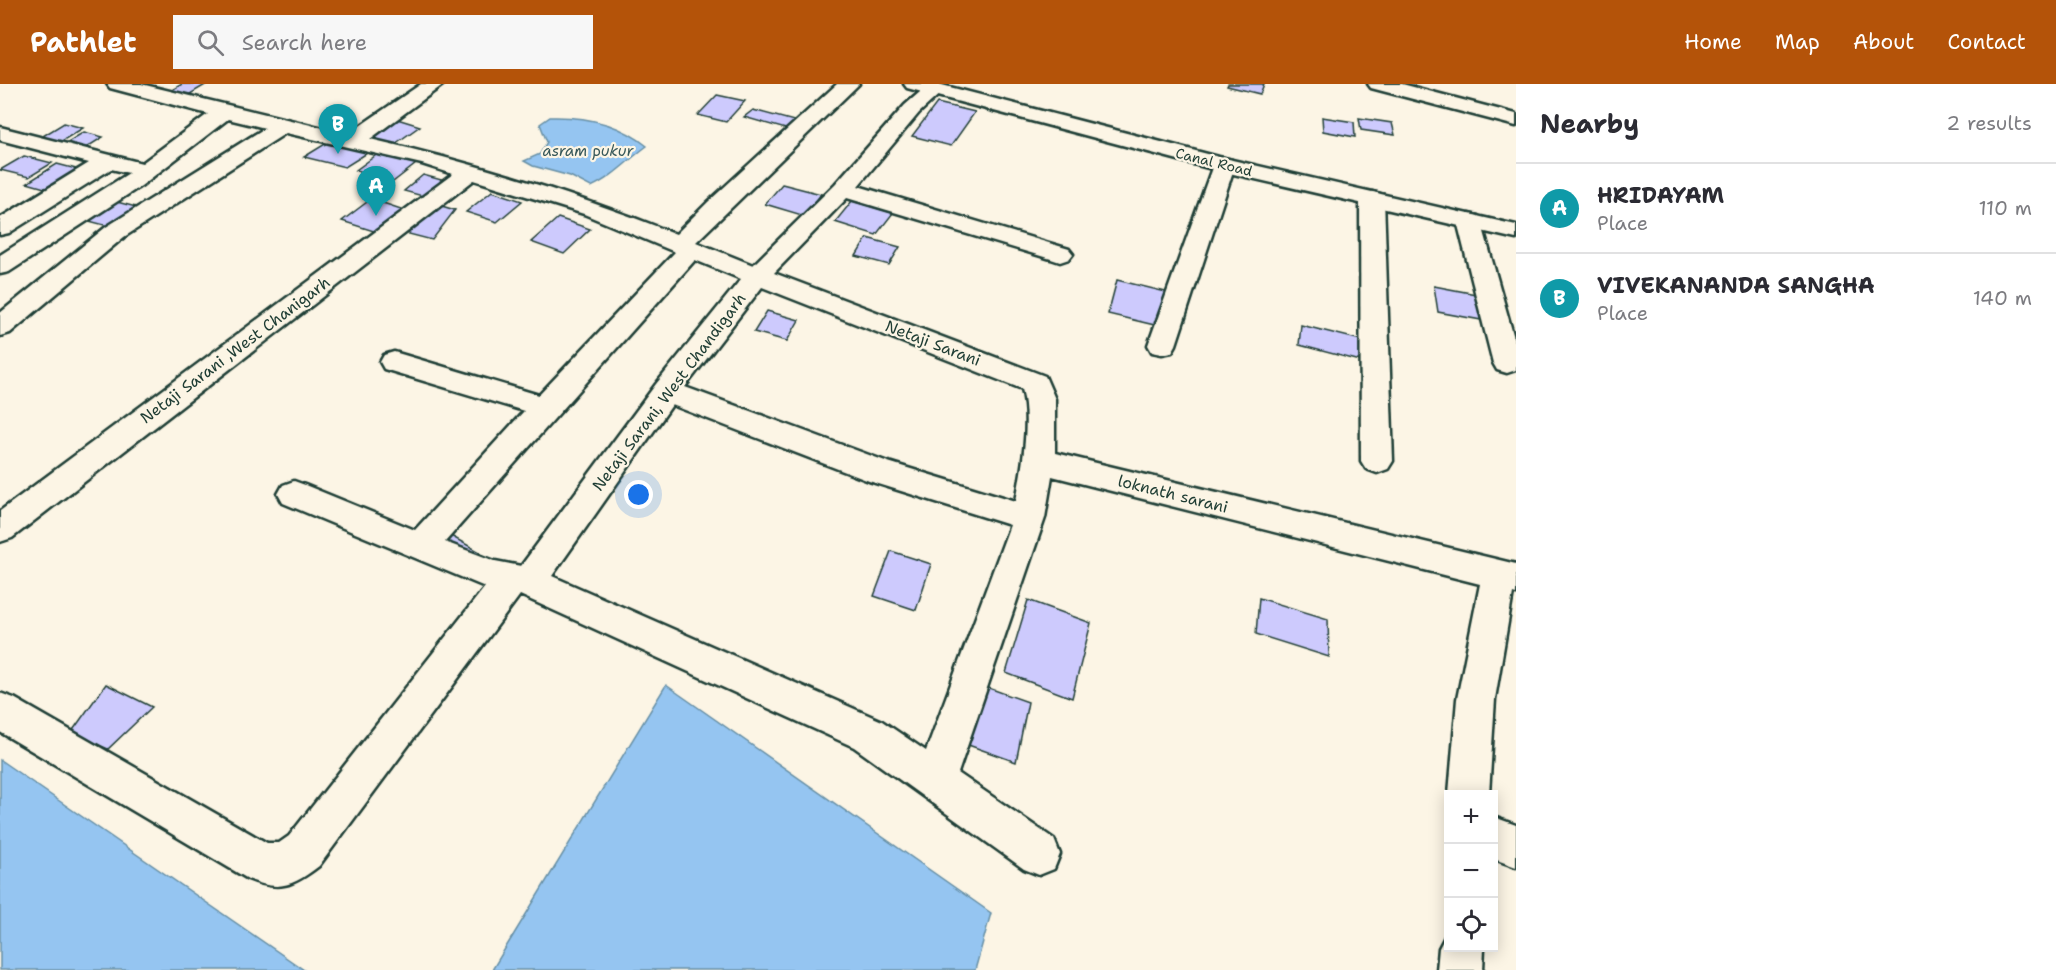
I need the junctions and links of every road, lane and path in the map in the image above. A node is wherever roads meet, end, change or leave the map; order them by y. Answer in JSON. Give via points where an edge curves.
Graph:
{"nodes":[{"id":1,"x":117,"y":84,"type":"edge"},
{"id":2,"x":434,"y":84,"type":"edge"},
{"id":3,"x":849,"y":84,"type":"edge"},
{"id":4,"x":1378,"y":84,"type":"edge"},
{"id":5,"x":924,"y":87,"type":"edge"},
{"id":6,"x":224,"y":112,"type":"junction"},
{"id":7,"x":1516,"y":120,"type":"edge"},
{"id":8,"x":284,"y":125,"type":"junction"},
{"id":9,"x":0,"y":133,"type":"edge"},
{"id":10,"x":354,"y":140,"type":"junction"},
{"id":11,"x":108,"y":161,"type":"junction"},
{"id":12,"x":1224,"y":165,"type":"junction"},
{"id":13,"x":146,"y":171,"type":"junction"},
{"id":14,"x":470,"y":172,"type":"junction"},
{"id":15,"x":843,"y":189,"type":"junction"},
{"id":16,"x":1372,"y":199,"type":"junction"},
{"id":17,"x":1469,"y":221,"type":"junction"},
{"id":18,"x":0,"y":228,"type":"edge"},
{"id":19,"x":1516,"y":232,"type":"edge"},
{"id":20,"x":686,"y":247,"type":"junction"},
{"id":21,"x":1060,"y":254,"type":"dead end"},
{"id":22,"x":0,"y":266,"type":"edge"},
{"id":23,"x":757,"y":276,"type":"junction"},
{"id":24,"x":0,"y":327,"type":"edge"},
{"id":25,"x":1162,"y":345,"type":"dead end"},
{"id":26,"x":394,"y":362,"type":"dead end"},
{"id":27,"x":1507,"y":363,"type":"dead end"},
{"id":28,"x":666,"y":391,"type":"junction"},
{"id":29,"x":545,"y":407,"type":"junction"},
{"id":30,"x":1039,"y":461,"type":"junction"},
{"id":31,"x":1377,"y":461,"type":"dead end"},
{"id":32,"x":294,"y":494,"type":"dead end"},
{"id":33,"x":1029,"y":518,"type":"junction"},
{"id":34,"x":0,"y":529,"type":"edge"},
{"id":35,"x":428,"y":549,"type":"junction"},
{"id":36,"x":1507,"y":577,"type":"edge"},
{"id":37,"x":521,"y":581,"type":"junction"},
{"id":38,"x":0,"y":711,"type":"edge"},
{"id":39,"x":935,"y":780,"type":"junction"},
{"id":40,"x":1469,"y":790,"type":"edge"},
{"id":41,"x":1498,"y":839,"type":"edge"},
{"id":42,"x":1516,"y":846,"type":"edge"},
{"id":43,"x":1040,"y":854,"type":"dead end"},
{"id":44,"x":1462,"y":952,"type":"edge"},
{"id":45,"x":1460,"y":970,"type":"edge"}],
"edges":[{"from":1,"to":6,"type":"street","name":"Netaji Sarani, West Chandigarh"},
{"from":2,"to":10,"type":"street"},
{"from":3,"to":20,"type":"street","via":[[716,207]]},
{"from":4,"to":7,"type":"street"},
{"from":5,"to":12,"type":"street","name":"Canal Road"},
{"from":5,"to":15,"type":"street","via":[[912,109]]},
{"from":6,"to":8,"type":"street","name":"Netaji Sarani, West Chandigarh"},
{"from":6,"to":13,"type":"street"},
{"from":8,"to":10,"type":"street","name":"Netaji Sarani, West Chandigarh"},
{"from":8,"to":24,"type":"street","via":[[115,232]]},
{"from":9,"to":11,"type":"street"},
{"from":10,"to":14,"type":"street","name":"Netaji Sarani, West Chandigarh"},
{"from":11,"to":13,"type":"street"},
{"from":11,"to":18,"type":"street"},
{"from":12,"to":16,"type":"street","name":"Canal Road"},
{"from":12,"to":25,"type":"street"},
{"from":13,"to":22,"type":"street"},
{"from":14,"to":20,"type":"street","name":"Netaji Sarani, West Chandigarh","via":[[592,209]]},
{"from":14,"to":34,"type":"street","name":"Netaji Sarani ,West Chanigarh"},
{"from":15,"to":21,"type":"street"},
{"from":15,"to":23,"type":"street"},
{"from":16,"to":17,"type":"street","name":"Canal Road"},
{"from":16,"to":31,"type":"street"},
{"from":17,"to":19,"type":"street","name":"Canal Road"},
{"from":17,"to":27,"type":"street"},
{"from":20,"to":23,"type":"street","name":"Netaji Sarani, West Chandigarh"},
{"from":20,"to":29,"type":"street"},
{"from":23,"to":28,"type":"street","name":"Netaji Sarani, West Chandigarh"},
{"from":23,"to":30,"type":"street","name":"Netaji Sarani","via":[[1035,383],[1040,399]]},
{"from":26,"to":29,"type":"street"},
{"from":28,"to":33,"type":"street","via":[[880,472]]},
{"from":28,"to":37,"type":"street","name":"Netaji Sarani, West Chandigarh"},
{"from":29,"to":35,"type":"street","via":[[429,536],[424,543]]},
{"from":30,"to":33,"type":"street"},
{"from":30,"to":36,"type":"street","name":"loknath sarani"},
{"from":32,"to":35,"type":"street"},
{"from":33,"to":39,"type":"street"},
{"from":35,"to":37,"type":"street","via":[[493,575]]},
{"from":36,"to":40,"type":"street","via":[[1476,699]]},
{"from":37,"to":38,"type":"street","name":"Netaji Sarani, West Chandigarh","via":[[304,851],[285,865],[263,864]]},
{"from":37,"to":39,"type":"street","via":[[868,734]]},
{"from":39,"to":43,"type":"street"},
{"from":41,"to":42,"type":"street"},
{"from":44,"to":45,"type":"street"}]}
